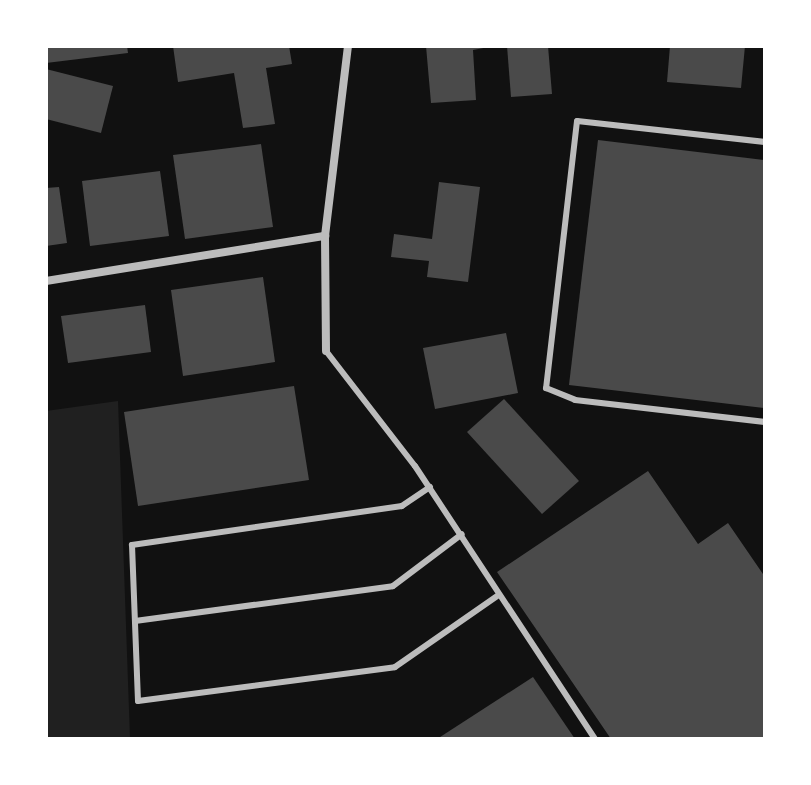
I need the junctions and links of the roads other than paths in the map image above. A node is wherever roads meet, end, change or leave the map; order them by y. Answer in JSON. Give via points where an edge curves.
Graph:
{"nodes":[{"id":1,"x":348,"y":46,"type":"edge"},
{"id":2,"x":765,"y":142,"type":"edge"},
{"id":3,"x":325,"y":236,"type":"junction"},
{"id":4,"x":46,"y":281,"type":"edge"},
{"id":5,"x":326,"y":351,"type":"joint"},
{"id":6,"x":765,"y":422,"type":"edge"},
{"id":7,"x":430,"y":487,"type":"junction"},
{"id":8,"x":462,"y":534,"type":"junction"},
{"id":9,"x":497,"y":596,"type":"junction"},
{"id":10,"x":135,"y":621,"type":"junction"},
{"id":11,"x":595,"y":739,"type":"edge"}],
"edges":[{"from":1,"to":3,"type":"street"},
{"from":2,"to":6,"type":"lane","via":[[577,121],[546,388],[575,400]]},
{"from":3,"to":4,"type":"street"},
{"from":3,"to":5,"type":"street"},
{"from":5,"to":7,"type":"lane"},
{"from":7,"to":8,"type":"lane"},
{"from":7,"to":10,"type":"lane","via":[[402,506],[132,545]]},
{"from":8,"to":9,"type":"lane"},
{"from":8,"to":10,"type":"lane","via":[[393,586]]},
{"from":9,"to":10,"type":"lane","via":[[395,667],[138,701]]},
{"from":9,"to":11,"type":"lane"}]}
